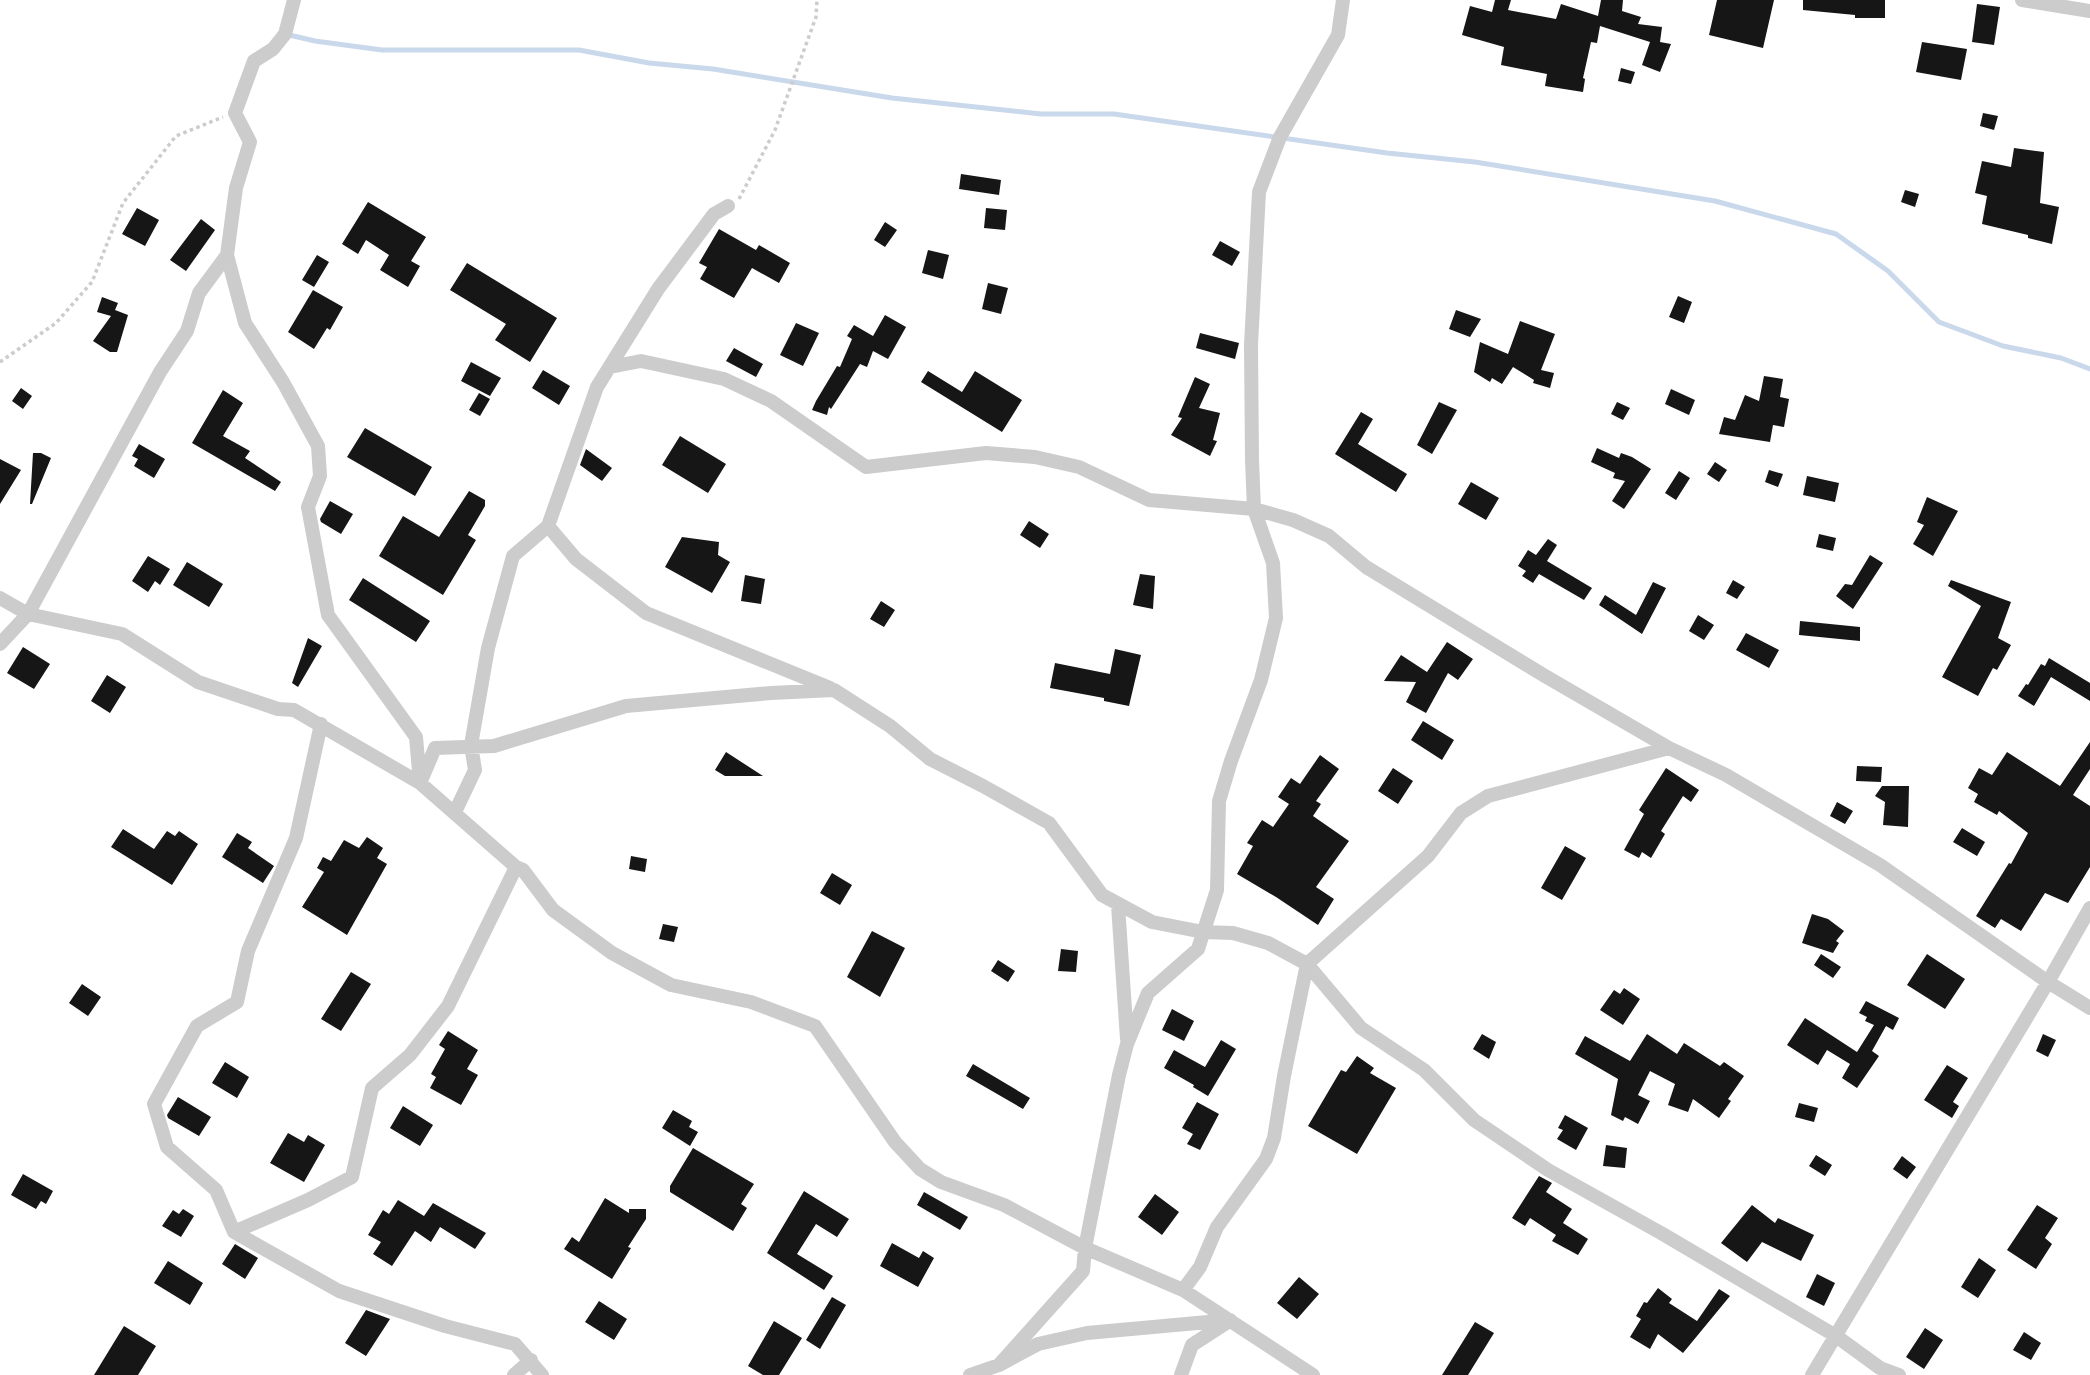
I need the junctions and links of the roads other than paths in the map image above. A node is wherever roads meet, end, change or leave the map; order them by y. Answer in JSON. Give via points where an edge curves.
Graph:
{"nodes":[{"id":1,"x":294,"y":0,"type":"edge"},
{"id":2,"x":1343,"y":0,"type":"edge"},
{"id":3,"x":2022,"y":0,"type":"edge"},
{"id":4,"x":2090,"y":11,"type":"edge"},
{"id":5,"x":728,"y":206,"type":"road end"},
{"id":6,"x":227,"y":255,"type":"junction"},
{"id":7,"x":610,"y":366,"type":"junction"},
{"id":8,"x":1254,"y":509,"type":"junction"},
{"id":9,"x":548,"y":526,"type":"junction"},
{"id":10,"x":0,"y":598,"type":"edge"},
{"id":11,"x":28,"y":614,"type":"junction"},
{"id":12,"x":0,"y":644,"type":"edge"},
{"id":13,"x":834,"y":690,"type":"junction"},
{"id":14,"x":321,"y":724,"type":"junction"},
{"id":15,"x":471,"y":745,"type":"junction"},
{"id":16,"x":1669,"y":748,"type":"junction"},
{"id":17,"x":420,"y":783,"type":"junction"},
{"id":18,"x":455,"y":812,"type":"junction"},
{"id":19,"x":516,"y":867,"type":"junction"},
{"id":20,"x":1118,"y":905,"type":"junction"},
{"id":21,"x":2090,"y":908,"type":"edge"},
{"id":22,"x":1203,"y":932,"type":"junction"},
{"id":23,"x":1307,"y":964,"type":"junction"},
{"id":24,"x":2048,"y":982,"type":"junction"},
{"id":25,"x":2090,"y":1008,"type":"edge"},
{"id":26,"x":1127,"y":1044,"type":"junction"},
{"id":27,"x":234,"y":1232,"type":"junction"},
{"id":28,"x":1085,"y":1248,"type":"junction"},
{"id":29,"x":1183,"y":1290,"type":"junction"},
{"id":30,"x":1230,"y":1320,"type":"junction"},
{"id":31,"x":1836,"y":1336,"type":"junction"},
{"id":32,"x":531,"y":1360,"type":"junction"},
{"id":33,"x":999,"y":1365,"type":"junction"},
{"id":34,"x":514,"y":1375,"type":"edge"},
{"id":35,"x":542,"y":1375,"type":"edge"},
{"id":36,"x":970,"y":1375,"type":"edge"},
{"id":37,"x":1181,"y":1375,"type":"edge"},
{"id":38,"x":1313,"y":1375,"type":"edge"},
{"id":39,"x":1812,"y":1375,"type":"edge"},
{"id":40,"x":1899,"y":1375,"type":"edge"}],
"edges":[{"from":1,"to":6,"type":"street","via":[[285,34],[254,61],[235,113],[250,142],[236,188]]},
{"from":2,"to":8,"type":"street","via":[[1338,35],[1280,137],[1259,192],[1251,345]]},
{"from":3,"to":4,"type":"street"},
{"from":5,"to":7,"type":"street","via":[[715,214],[658,289]]},
{"from":6,"to":11,"type":"street","via":[[199,293],[187,331]]},
{"from":6,"to":17,"type":"street","via":[[245,323],[318,446],[320,476],[308,507],[328,615],[416,737]]},
{"from":7,"to":8,"type":"street","via":[[641,360],[724,379],[771,401],[866,467],[986,453],[1035,457],[1079,467],[1149,500]]},
{"from":7,"to":9,"type":"street","via":[[597,387]]},
{"from":8,"to":16,"type":"street","via":[[1329,536],[1366,567]]},
{"from":8,"to":22,"type":"street","via":[[1272,563],[1276,618],[1261,680],[1219,801],[1217,890]]},
{"from":9,"to":13,"type":"street","via":[[576,559],[646,613]]},
{"from":9,"to":15,"type":"street","via":[[513,555],[488,648]]},
{"from":10,"to":11,"type":"street"},
{"from":11,"to":12,"type":"street"},
{"from":11,"to":14,"type":"street","via":[[122,634],[198,682],[278,709],[294,710]]},
{"from":13,"to":15,"type":"street","via":[[626,706],[494,747]]},
{"from":13,"to":20,"type":"street","via":[[930,759],[1049,823],[1102,895]]},
{"from":14,"to":17,"type":"street"},
{"from":14,"to":27,"type":"street","via":[[296,838],[248,951],[237,1002],[197,1026],[154,1104],[167,1147],[216,1190]]},
{"from":15,"to":17,"type":"street","via":[[435,748]]},
{"from":15,"to":18,"type":"street","via":[[475,771]]},
{"from":16,"to":23,"type":"street","via":[[1488,796],[1461,813],[1428,856]]},
{"from":16,"to":24,"type":"street","via":[[1726,775],[1880,865]]},
{"from":17,"to":18,"type":"street"},
{"from":18,"to":19,"type":"street"},
{"from":19,"to":27,"type":"street","via":[[449,1006],[410,1055],[372,1088],[352,1177]]},
{"from":19,"to":28,"type":"street","via":[[553,910],[612,953],[671,985],[751,1002],[816,1027],[895,1142],[920,1169],[1004,1205]]},
{"from":20,"to":22,"type":"street","via":[[1152,922]]},
{"from":20,"to":26,"type":"street"},
{"from":21,"to":24,"type":"street"},
{"from":22,"to":23,"type":"street","via":[[1233,933],[1268,943]]},
{"from":22,"to":26,"type":"street","via":[[1198,949],[1148,993]]},
{"from":23,"to":29,"type":"street","via":[[1274,1138],[1266,1159],[1217,1227],[1200,1267]]},
{"from":23,"to":31,"type":"street","via":[[1360,1028],[1424,1070],[1474,1119],[1548,1170]]},
{"from":24,"to":25,"type":"street"},
{"from":24,"to":31,"type":"street"},
{"from":26,"to":28,"type":"street"},
{"from":27,"to":32,"type":"street","via":[[339,1291],[515,1344]]},
{"from":28,"to":29,"type":"street"},
{"from":28,"to":33,"type":"street","via":[[1083,1270]]},
{"from":29,"to":30,"type":"street"},
{"from":30,"to":33,"type":"street","via":[[1087,1333],[1038,1344]]},
{"from":30,"to":37,"type":"street","via":[[1192,1345]]},
{"from":30,"to":38,"type":"street"},
{"from":31,"to":39,"type":"street"},
{"from":31,"to":40,"type":"street","via":[[1880,1368]]},
{"from":32,"to":34,"type":"street"},
{"from":32,"to":35,"type":"street"},
{"from":33,"to":36,"type":"street"}]}
